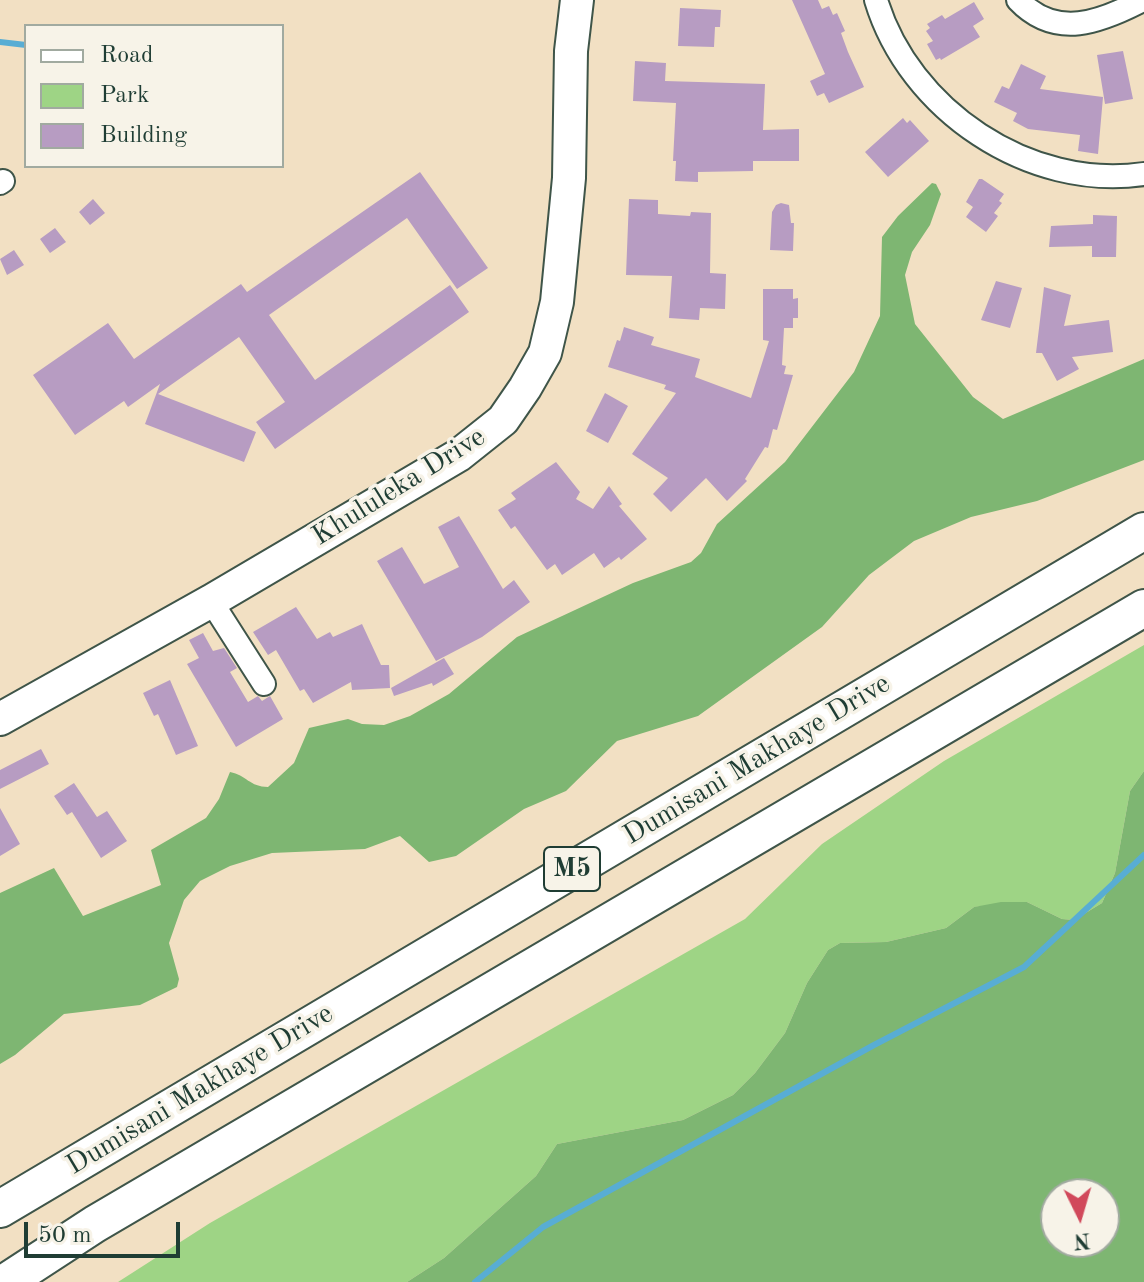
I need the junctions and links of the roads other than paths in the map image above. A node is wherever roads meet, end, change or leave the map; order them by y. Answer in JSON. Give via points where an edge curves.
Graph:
{"nodes":[{"id":1,"x":577,"y":0,"type":"edge"},
{"id":2,"x":876,"y":0,"type":"edge"},
{"id":3,"x":1018,"y":0,"type":"edge"},
{"id":4,"x":1143,"y":0,"type":"edge"},
{"id":5,"x":1144,"y":174,"type":"edge"},
{"id":6,"x":1144,"y":531,"type":"edge"},
{"id":7,"x":211,"y":601,"type":"junction"},
{"id":8,"x":1144,"y":608,"type":"edge"},
{"id":9,"x":264,"y":684,"type":"dead end"},
{"id":10,"x":0,"y":719,"type":"edge"},
{"id":11,"x":0,"y":1209,"type":"edge"},
{"id":12,"x":6,"y":1282,"type":"edge"}],
"edges":[{"from":1,"to":7,"type":"street","name":"Khululeka Drive","via":[[557,302],[545,353],[525,388],[503,420],[459,455]]},
{"from":2,"to":5,"type":"street","via":[[888,34],[910,66],[933,97],[971,130],[1052,168]]},
{"from":3,"to":4,"type":"street","via":[[1044,20],[1062,24],[1105,19]]},
{"from":6,"to":11,"type":"main road","name":"Dumisani Makhaye Drive","number":"M5"},
{"from":7,"to":9,"type":"street"},
{"from":7,"to":10,"type":"street","name":"Khululeka Drive"},
{"from":8,"to":12,"type":"main road","number":"M5","via":[[144,1195]]}]}
